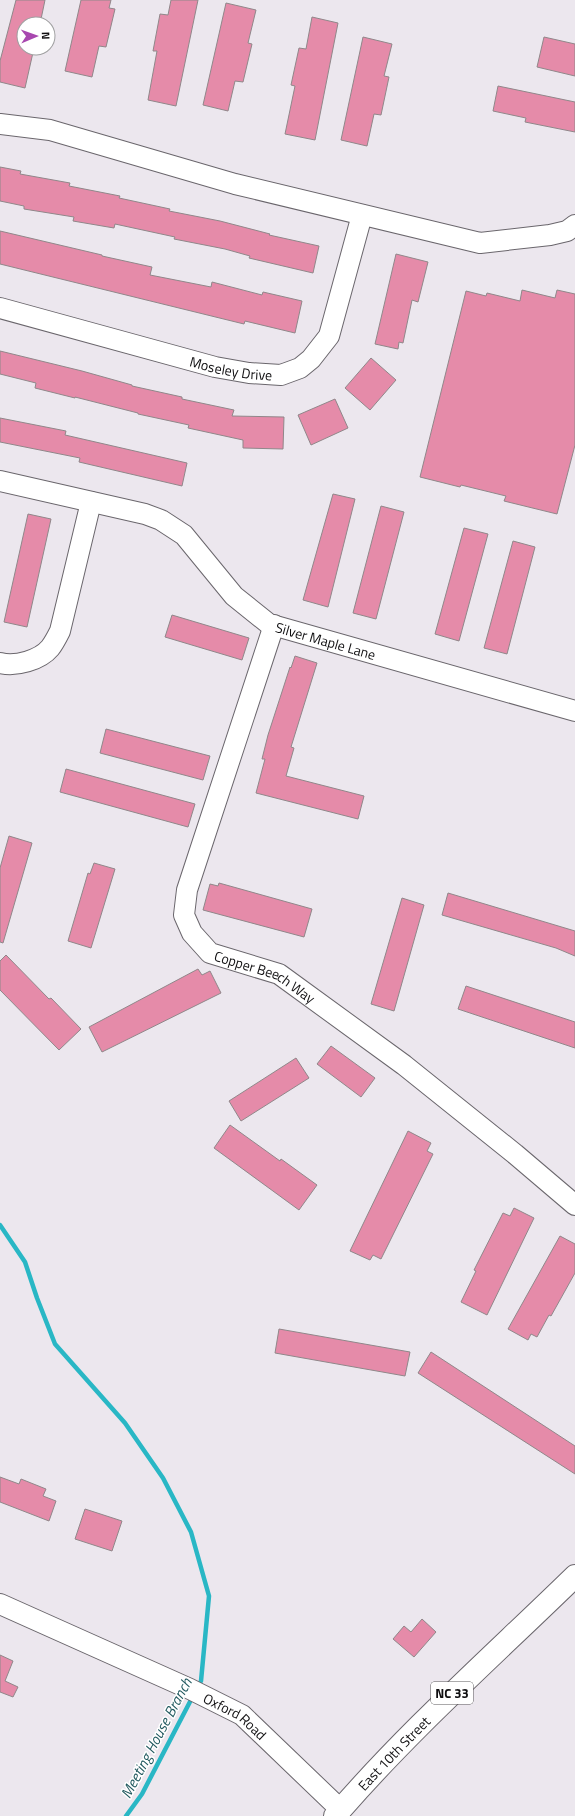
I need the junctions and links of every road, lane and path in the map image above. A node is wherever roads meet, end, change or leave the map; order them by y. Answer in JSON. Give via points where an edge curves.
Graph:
{"nodes":[{"id":1,"x":0,"y":124,"type":"edge"},
{"id":2,"x":362,"y":215,"type":"junction"},
{"id":3,"x":575,"y":225,"type":"edge"},
{"id":4,"x":0,"y":308,"type":"edge"},
{"id":5,"x":0,"y":481,"type":"edge"},
{"id":6,"x":91,"y":502,"type":"junction"},
{"id":7,"x":274,"y":625,"type":"junction"},
{"id":8,"x":0,"y":663,"type":"edge"},
{"id":9,"x":575,"y":711,"type":"edge"},
{"id":10,"x":575,"y":1205,"type":"edge"},
{"id":11,"x":575,"y":1576,"type":"edge"},
{"id":12,"x":0,"y":1604,"type":"edge"},
{"id":13,"x":338,"y":1813,"type":"edge"}],
"edges":[{"from":1,"to":2,"type":"street","via":[[50,130],[235,184]]},
{"from":2,"to":3,"type":"street","via":[[480,242],[550,235]]},
{"from":2,"to":4,"type":"street","name":"Moseley Drive","via":[[329,336],[311,359],[300,368],[281,375],[215,367]]},
{"from":5,"to":6,"type":"street","name":"Silver Maple Lane"},
{"from":6,"to":7,"type":"street","name":"Silver Maple Lane","via":[[161,520],[184,536],[234,596],[269,624]]},
{"from":6,"to":8,"type":"street","via":[[60,631],[49,649],[29,662]]},
{"from":7,"to":9,"type":"street","name":"Silver Maple Lane"},
{"from":7,"to":10,"type":"street","name":"Copper Beech Way","via":[[187,890],[184,914],[192,933],[210,953],[279,974],[404,1065]]},
{"from":11,"to":13,"type":"main road","name":"East 10th Street","number":"NC 33","via":[[442,1702]]},
{"from":12,"to":13,"type":"street","name":"Oxford Road","via":[[242,1715]]}]}
